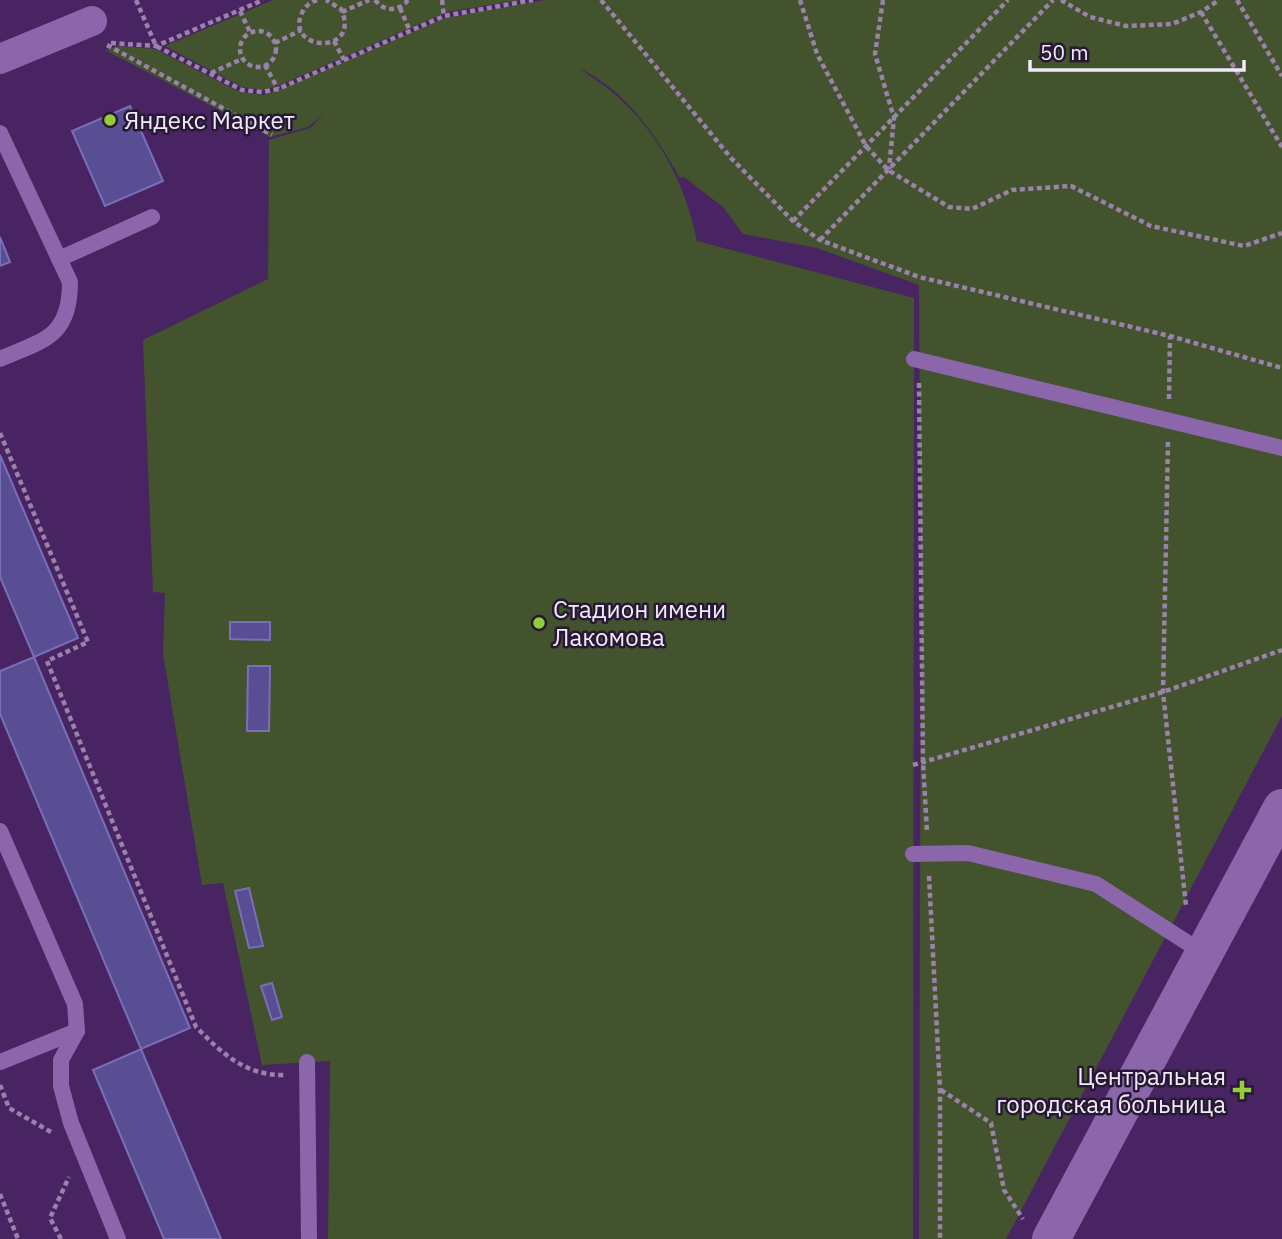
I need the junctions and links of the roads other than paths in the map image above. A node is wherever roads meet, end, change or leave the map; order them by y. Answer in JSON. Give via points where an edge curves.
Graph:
{"nodes":[{"id":1,"x":92,"y":21,"type":"dead end"},
{"id":2,"x":0,"y":59,"type":"edge"},
{"id":3,"x":0,"y":134,"type":"edge"},
{"id":4,"x":152,"y":217,"type":"dead end"},
{"id":5,"x":59,"y":258,"type":"junction"},
{"id":6,"x":0,"y":359,"type":"edge"},
{"id":7,"x":916,"y":360,"type":"road end"},
{"id":8,"x":1282,"y":448,"type":"edge"},
{"id":9,"x":1282,"y":808,"type":"edge"},
{"id":10,"x":0,"y":831,"type":"edge"},
{"id":11,"x":920,"y":854,"type":"road end"},
{"id":12,"x":1205,"y":954,"type":"junction"},
{"id":13,"x":77,"y":1031,"type":"junction"},
{"id":14,"x":0,"y":1062,"type":"edge"},
{"id":15,"x":307,"y":1068,"type":"road end"},
{"id":16,"x":1039,"y":1231,"type":"edge"},
{"id":17,"x":118,"y":1239,"type":"edge"},
{"id":18,"x":309,"y":1239,"type":"edge"}],
"edges":[{"from":1,"to":2,"type":"street"},
{"from":3,"to":5,"type":"lane"},
{"from":4,"to":5,"type":"lane"},
{"from":5,"to":6,"type":"lane","via":[[70,282],[70,304],[61,327]]},
{"from":7,"to":8,"type":"lane"},
{"from":9,"to":12,"type":"street"},
{"from":10,"to":13,"type":"lane","via":[[75,1004]]},
{"from":11,"to":12,"type":"lane","via":[[968,853],[1096,884]]},
{"from":12,"to":16,"type":"street"},
{"from":13,"to":14,"type":"lane"},
{"from":13,"to":17,"type":"lane","via":[[61,1060],[61,1086]]},
{"from":15,"to":18,"type":"lane"}]}
